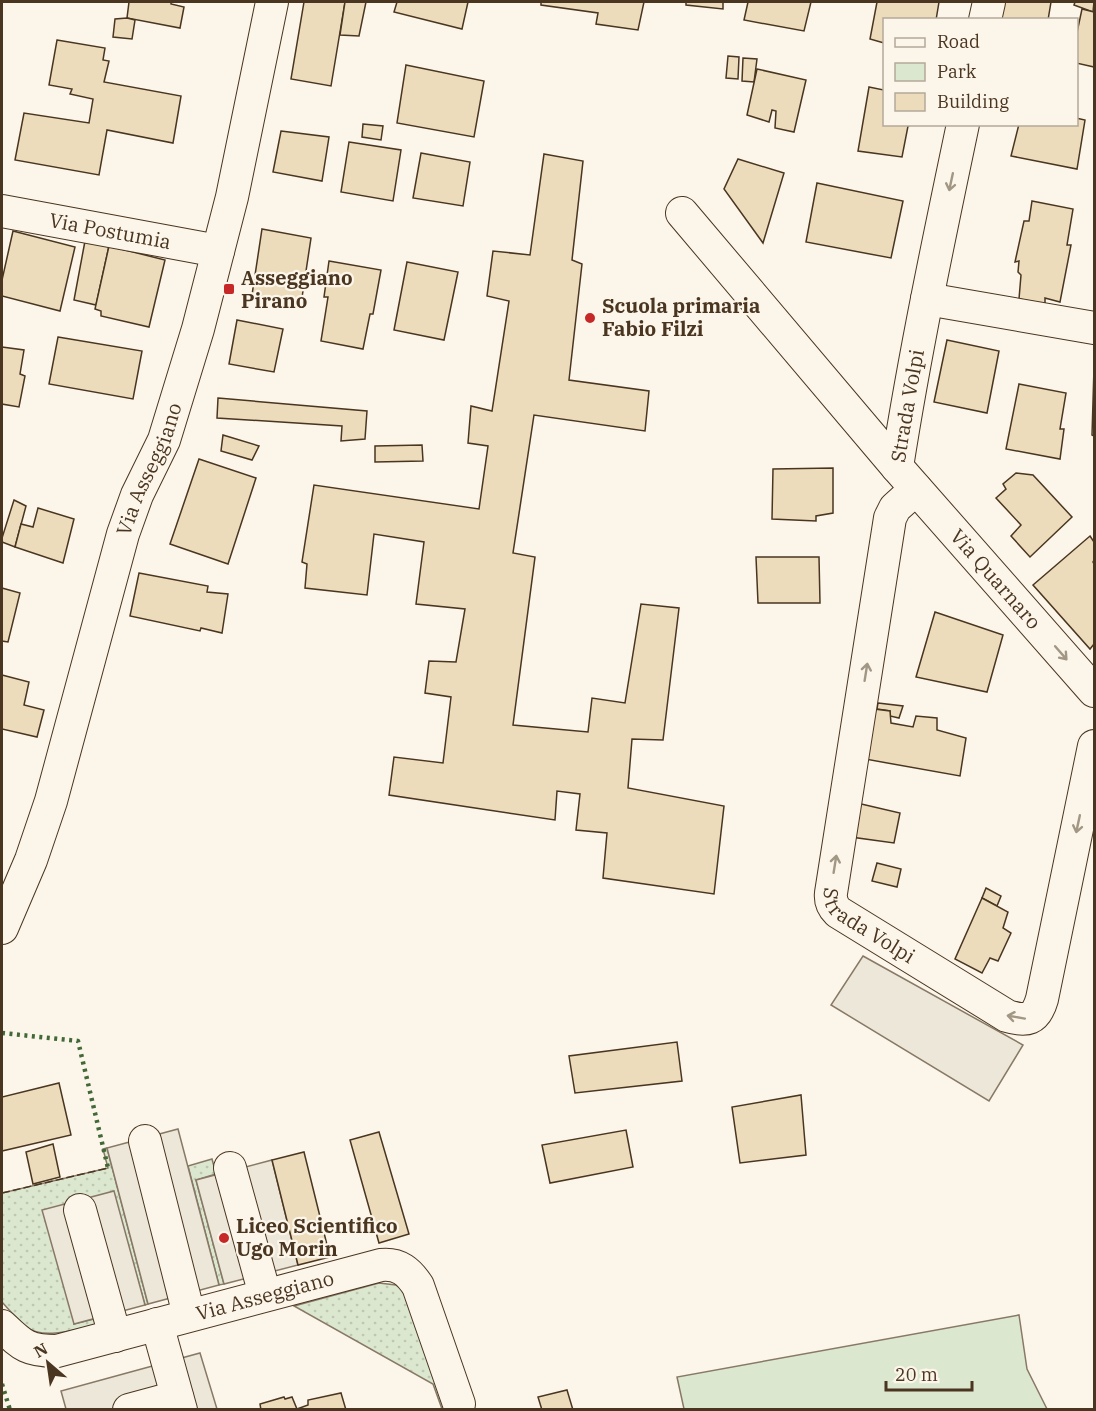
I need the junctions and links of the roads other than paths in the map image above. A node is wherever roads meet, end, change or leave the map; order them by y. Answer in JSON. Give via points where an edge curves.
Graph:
{"nodes":[{"id":1,"x":272,"y":2,"type":"edge"},
{"id":2,"x":989,"y":2,"type":"edge"},
{"id":3,"x":985,"y":18,"type":"edge"},
{"id":4,"x":963,"y":126,"type":"edge"},
{"id":5,"x":2,"y":211,"type":"edge"},
{"id":6,"x":682,"y":213,"type":"dead end"},
{"id":7,"x":218,"y":251,"type":"junction"},
{"id":8,"x":927,"y":299,"type":"junction"},
{"id":9,"x":1095,"y":328,"type":"edge"},
{"id":10,"x":907,"y":478,"type":"junction"},
{"id":11,"x":1094,"y":689,"type":"edge"},
{"id":12,"x":1095,"y":746,"type":"edge"},
{"id":13,"x":2,"y":928,"type":"edge"},
{"id":14,"x":145,"y":1141,"type":"dead end"},
{"id":15,"x":230,"y":1168,"type":"dead end"},
{"id":16,"x":80,"y":1210,"type":"dead end"},
{"id":17,"x":265,"y":1296,"type":"junction"},
{"id":18,"x":189,"y":1315,"type":"junction"},
{"id":19,"x":157,"y":1324,"type":"junction"},
{"id":20,"x":2,"y":1326,"type":"edge"},
{"id":21,"x":115,"y":1336,"type":"junction"},
{"id":22,"x":179,"y":1403,"type":"edge"},
{"id":23,"x":459,"y":1404,"type":"dead end"},
{"id":24,"x":129,"y":1410,"type":"edge"}],
"edges":[{"from":1,"to":7,"type":"street","name":"Via Asseggiano"},
{"from":2,"to":3,"type":"street"},
{"from":4,"to":8,"type":"street","name":"Strada Volpi","one_way":true},
{"from":5,"to":7,"type":"street","name":"Via Postumia"},
{"from":6,"to":10,"type":"street","name":"Strada Volpi"},
{"from":7,"to":13,"type":"street","name":"Via Asseggiano","via":[[164,440],[123,534],[51,801]]},
{"from":8,"to":9,"type":"street"},
{"from":8,"to":10,"type":"street","name":"Strada Volpi"},
{"from":10,"to":11,"type":"street","name":"Via Quarnaro","one_way":true},
{"from":12,"to":10,"type":"street","name":"Strada Volpi","one_way":true,"via":[[1042,999],[1031,1018],[1007,1016],[838,912],[831,902],[831,893],[890,518]]},
{"from":14,"to":18,"type":"street"},
{"from":15,"to":17,"type":"street"},
{"from":16,"to":21,"type":"street"},
{"from":17,"to":18,"type":"street","name":"Via Asseggiano"},
{"from":17,"to":23,"type":"street","name":"Via Asseggiano","via":[[381,1265],[404,1269],[418,1286]]},
{"from":18,"to":19,"type":"street","name":"Via Asseggiano"},
{"from":19,"to":21,"type":"street","name":"Via Asseggiano"},
{"from":19,"to":22,"type":"street"},
{"from":20,"to":21,"type":"street","name":"Via Asseggiano","via":[[26,1347],[44,1351]]},
{"from":22,"to":24,"type":"street"}]}
